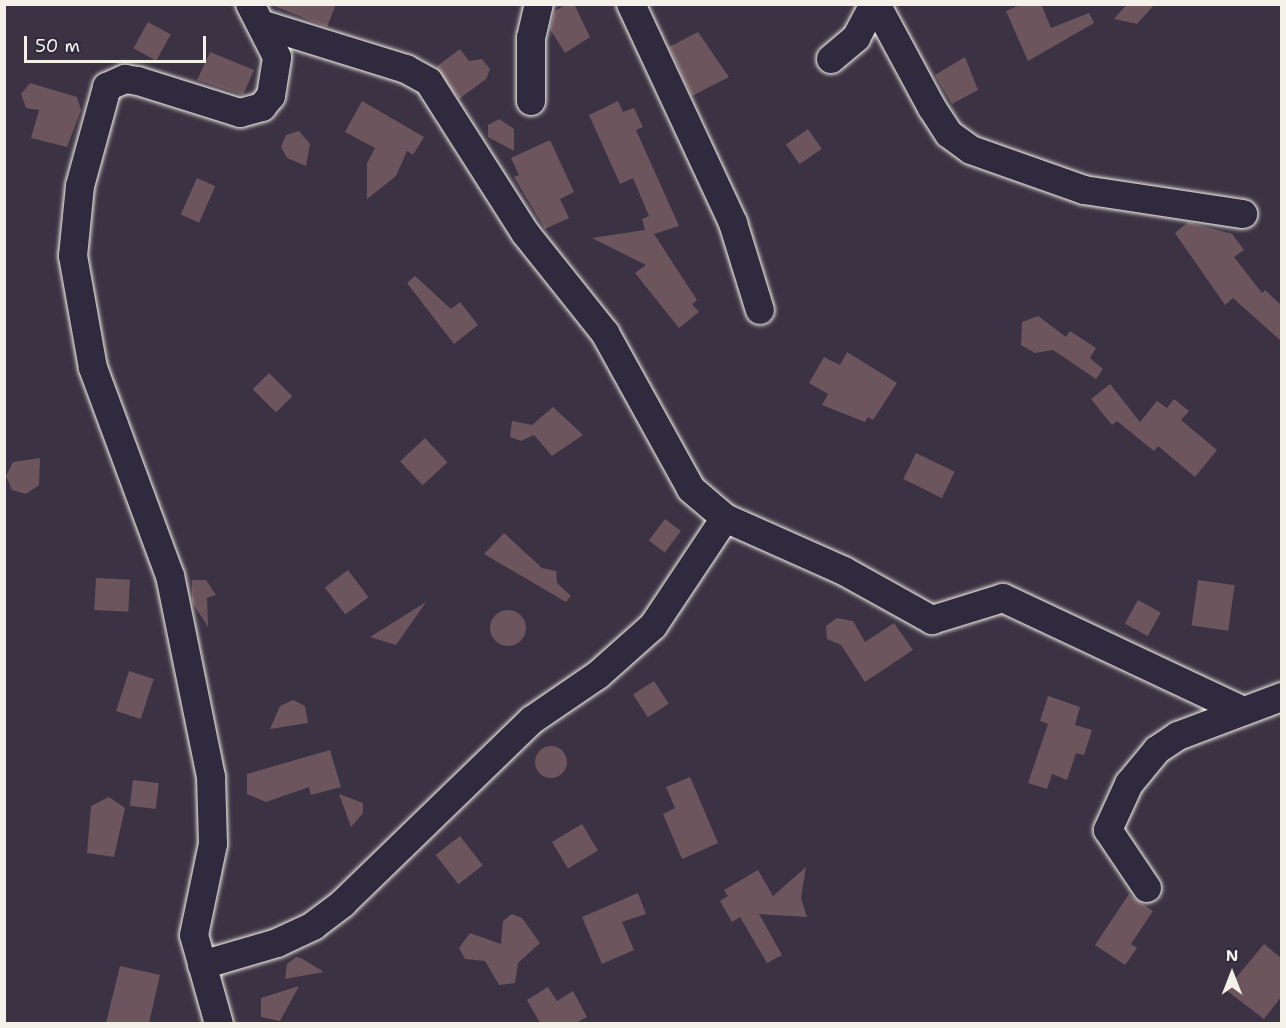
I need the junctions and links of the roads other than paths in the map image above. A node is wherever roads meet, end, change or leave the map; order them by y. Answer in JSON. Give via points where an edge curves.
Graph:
{"nodes":[{"id":1,"x":539,"y":4,"type":"edge"},
{"id":2,"x":631,"y":4,"type":"edge"},
{"id":3,"x":875,"y":4,"type":"edge"},
{"id":4,"x":257,"y":15,"type":"edge"},
{"id":5,"x":831,"y":59,"type":"dead end"},
{"id":6,"x":531,"y":101,"type":"dead end"},
{"id":7,"x":1243,"y":214,"type":"dead end"},
{"id":8,"x":760,"y":310,"type":"dead end"},
{"id":9,"x":725,"y":518,"type":"junction"},
{"id":10,"x":1281,"y":697,"type":"edge"},
{"id":11,"x":1243,"y":711,"type":"junction"},
{"id":12,"x":1147,"y":888,"type":"dead end"},
{"id":13,"x":202,"y":964,"type":"junction"},
{"id":14,"x":219,"y":1023,"type":"edge"}],
"edges":[{"from":1,"to":6,"type":"street","via":[[531,38]]},
{"from":2,"to":8,"type":"street","via":[[734,223]]},
{"from":3,"to":5,"type":"street","via":[[856,38]]},
{"from":3,"to":7,"type":"street","via":[[932,108],[950,134],[971,150],[1084,190]]},
{"from":4,"to":9,"type":"street","via":[[406,69],[429,82],[526,234],[601,326],[691,489]]},
{"from":4,"to":13,"type":"street","via":[[277,57],[278,80],[262,107],[251,112],[227,111],[124,79],[107,87],[74,225],[82,327],[170,576],[211,777],[213,844],[194,935]]},
{"from":9,"to":11,"type":"street","via":[[844,571],[924,617],[942,621],[1003,598]]},
{"from":9,"to":13,"type":"street","via":[[652,626],[598,675],[532,720],[343,903],[313,926],[277,943]]},
{"from":10,"to":11,"type":"street"},
{"from":11,"to":12,"type":"street","via":[[1178,736],[1157,750],[1113,809],[1108,830],[1111,839]]},
{"from":13,"to":14,"type":"street"}]}
